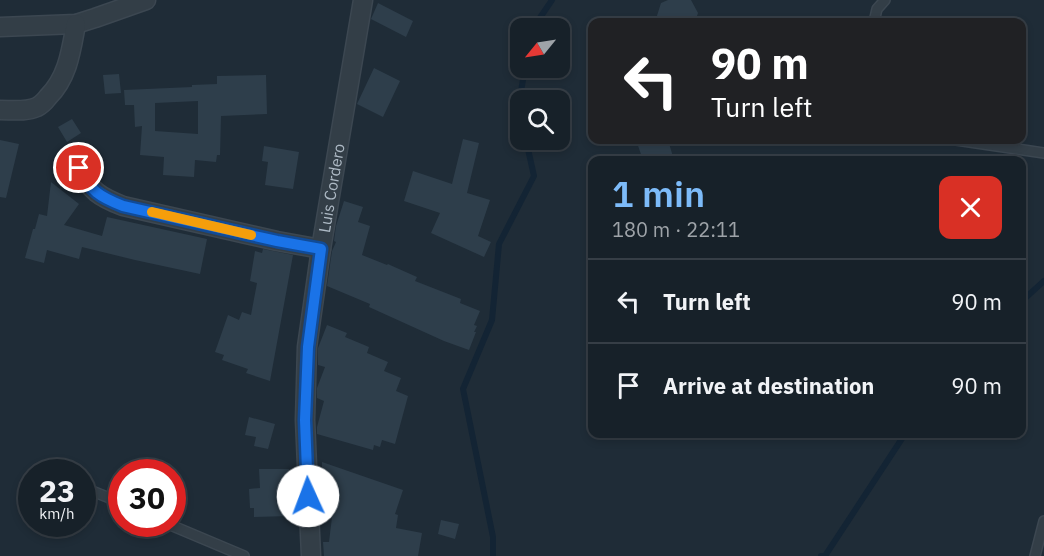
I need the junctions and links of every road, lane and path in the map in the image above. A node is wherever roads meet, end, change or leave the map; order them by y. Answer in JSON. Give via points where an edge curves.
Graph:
{"nodes":[{"id":1,"x":146,"y":0,"type":"edge"},
{"id":2,"x":363,"y":0,"type":"edge"},
{"id":3,"x":885,"y":0,"type":"edge"},
{"id":4,"x":875,"y":18,"type":"edge"},
{"id":5,"x":76,"y":24,"type":"junction"},
{"id":6,"x":0,"y":27,"type":"edge"},
{"id":7,"x":0,"y":110,"type":"edge"},
{"id":8,"x":983,"y":144,"type":"edge"},
{"id":9,"x":1044,"y":153,"type":"edge"},
{"id":10,"x":79,"y":168,"type":"dead end"},
{"id":11,"x":321,"y":249,"type":"junction"},
{"id":12,"x":1044,"y":521,"type":"edge"},
{"id":13,"x":186,"y":532,"type":"edge"},
{"id":14,"x":244,"y":556,"type":"edge"},
{"id":15,"x":311,"y":556,"type":"edge"},
{"id":16,"x":1035,"y":556,"type":"edge"}],
"edges":[{"from":1,"to":5,"type":"street"},
{"from":2,"to":11,"type":"street","name":"Luis Cordero"},
{"from":3,"to":4,"type":"lane"},
{"from":5,"to":6,"type":"street"},
{"from":5,"to":7,"type":"street","via":[[69,63],[50,96],[39,106],[20,111]]},
{"from":8,"to":9,"type":"lane"},
{"from":10,"to":11,"type":"street","via":[[87,184],[123,206]]},
{"from":11,"to":15,"type":"street","name":"Luis Cordero","via":[[308,347],[305,420]]},
{"from":12,"to":16,"type":"lane"},
{"from":13,"to":14,"type":"lane"}]}
